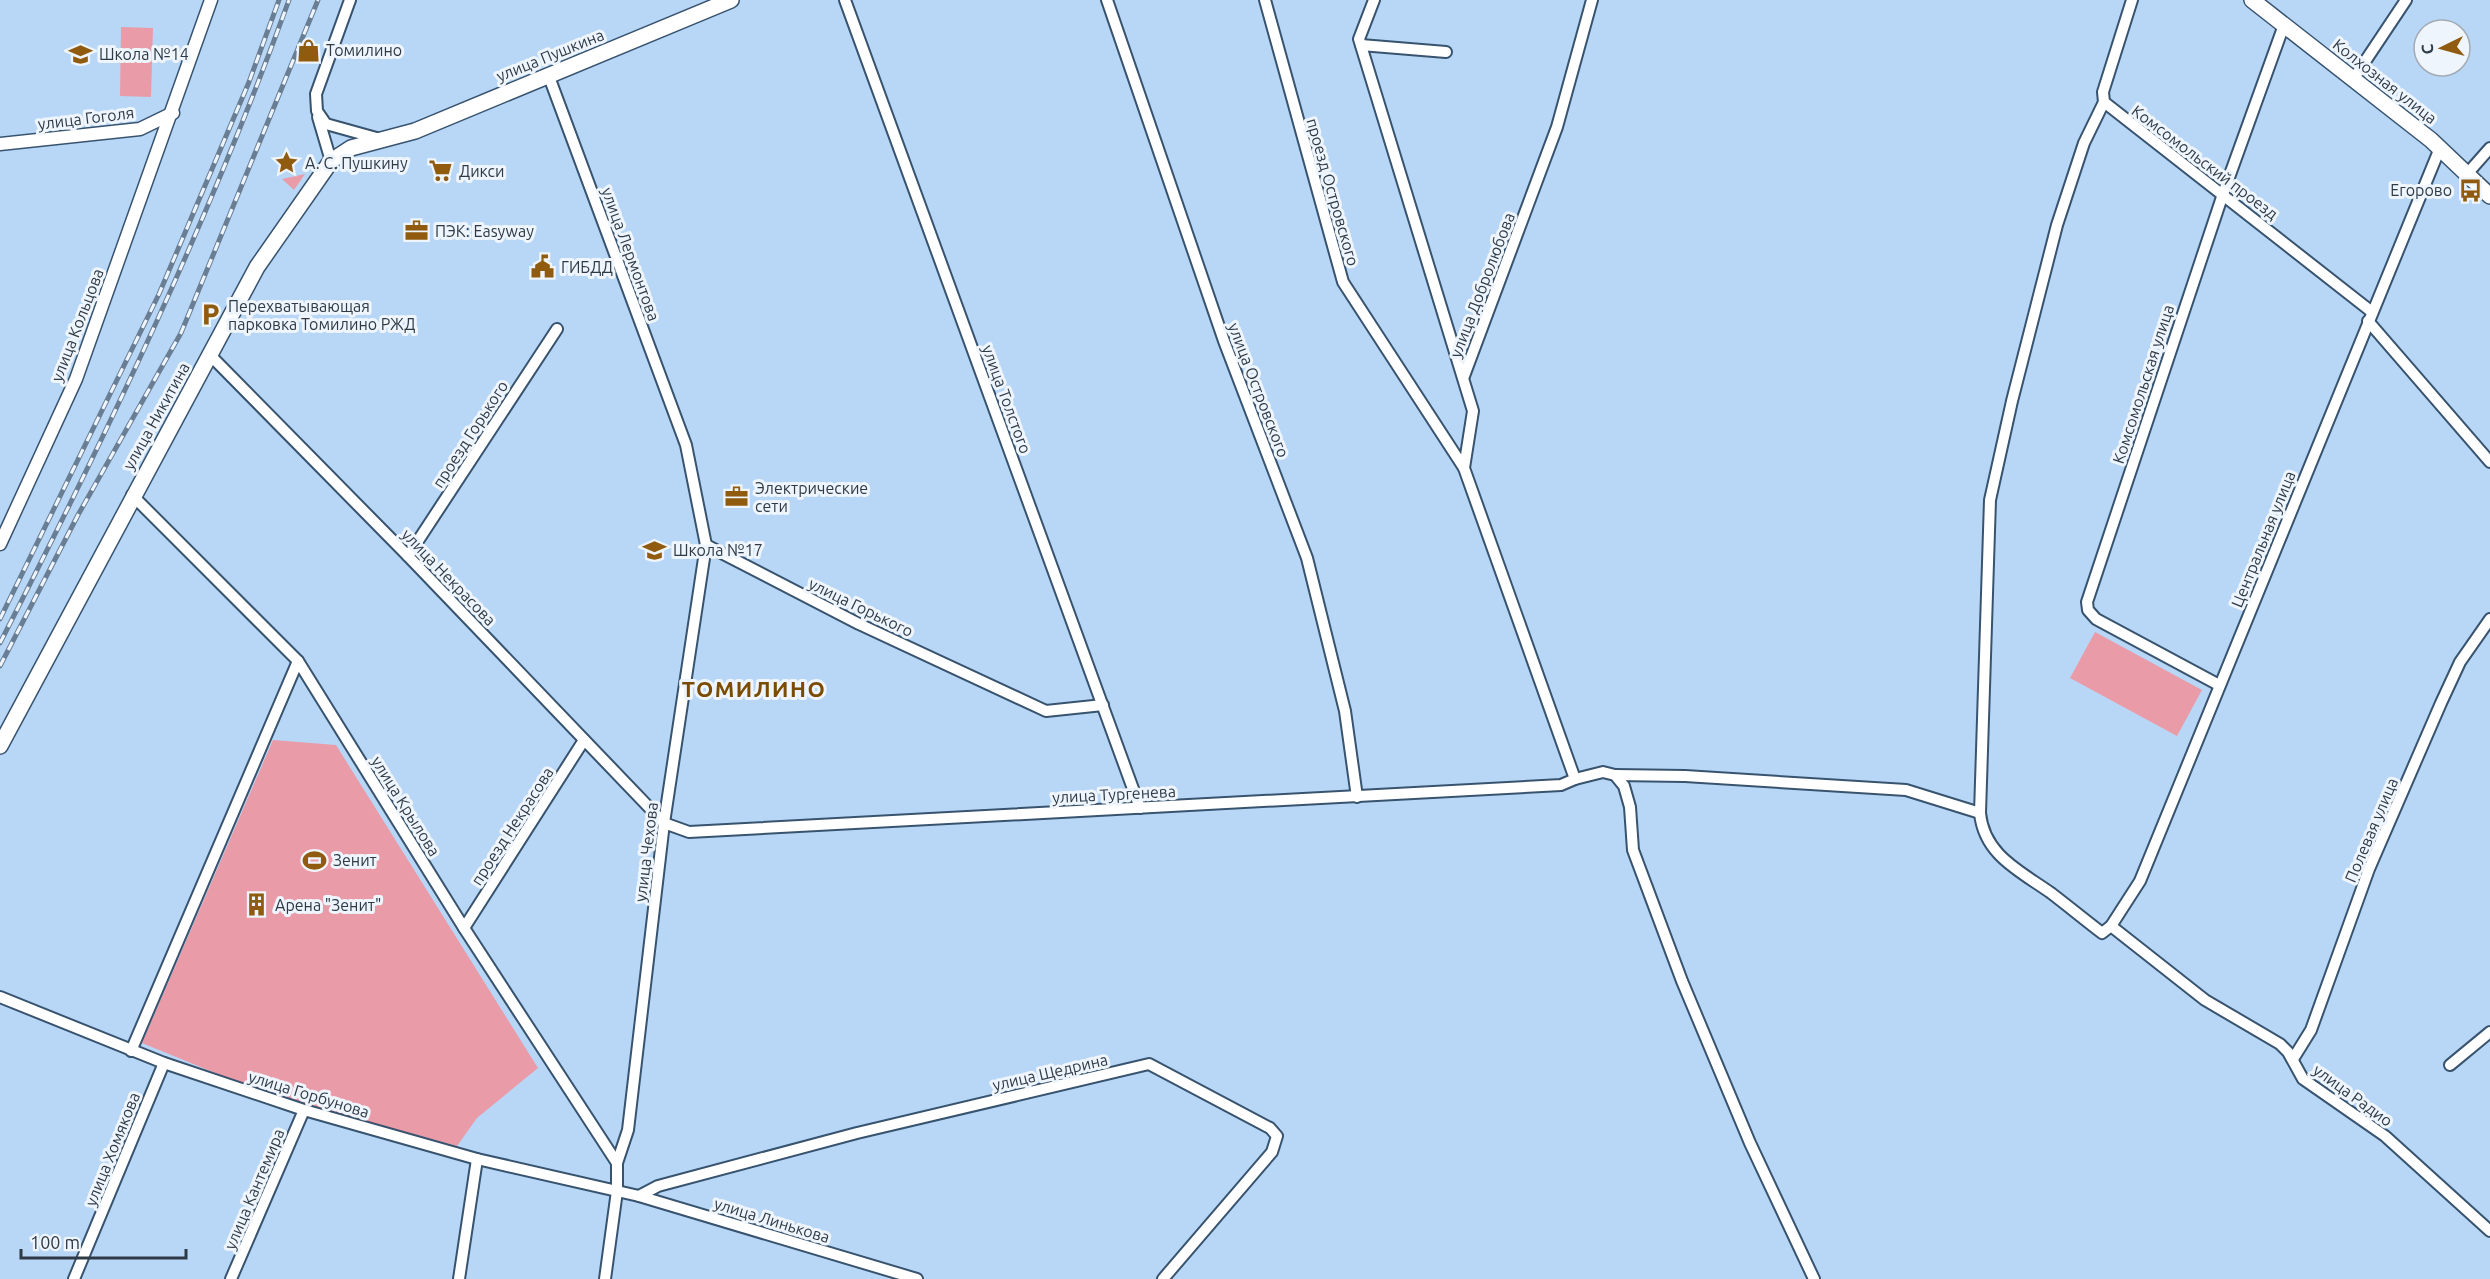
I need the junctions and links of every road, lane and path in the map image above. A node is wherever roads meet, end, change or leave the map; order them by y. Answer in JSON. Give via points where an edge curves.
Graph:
{"nodes":[{"id":1,"x":211,"y":0,"type":"edge"},
{"id":2,"x":350,"y":0,"type":"edge"},
{"id":3,"x":731,"y":0,"type":"edge"},
{"id":4,"x":845,"y":0,"type":"edge"},
{"id":5,"x":1107,"y":0,"type":"edge"},
{"id":6,"x":1265,"y":0,"type":"edge"},
{"id":7,"x":1374,"y":0,"type":"edge"},
{"id":8,"x":1592,"y":0,"type":"edge"},
{"id":9,"x":2132,"y":0,"type":"edge"},
{"id":10,"x":2252,"y":0,"type":"edge"},
{"id":11,"x":2406,"y":0,"type":"edge"},
{"id":12,"x":2284,"y":25,"type":"junction"},
{"id":13,"x":1361,"y":45,"type":"junction"},
{"id":14,"x":1446,"y":52,"type":"dead end"},
{"id":15,"x":548,"y":74,"type":"junction"},
{"id":16,"x":2354,"y":78,"type":"junction"},
{"id":17,"x":2104,"y":102,"type":"junction"},
{"id":18,"x":317,"y":111,"type":"junction"},
{"id":19,"x":172,"y":113,"type":"junction"},
{"id":20,"x":381,"y":139,"type":"junction"},
{"id":21,"x":0,"y":144,"type":"edge"},
{"id":22,"x":2440,"y":148,"type":"junction"},
{"id":23,"x":2490,"y":148,"type":"edge"},
{"id":24,"x":331,"y":161,"type":"junction"},
{"id":25,"x":2467,"y":174,"type":"junction"},
{"id":26,"x":2223,"y":194,"type":"junction"},
{"id":27,"x":2490,"y":196,"type":"edge"},
{"id":28,"x":2370,"y":316,"type":"junction"},
{"id":29,"x":557,"y":329,"type":"dead end"},
{"id":30,"x":210,"y":355,"type":"junction"},
{"id":31,"x":1464,"y":376,"type":"junction"},
{"id":32,"x":2490,"y":462,"type":"edge"},
{"id":33,"x":1464,"y":468,"type":"junction"},
{"id":34,"x":132,"y":495,"type":"junction"},
{"id":35,"x":0,"y":544,"type":"edge"},
{"id":36,"x":706,"y":545,"type":"junction"},
{"id":37,"x":408,"y":556,"type":"junction"},
{"id":38,"x":2490,"y":619,"type":"edge"},
{"id":39,"x":298,"y":661,"type":"junction"},
{"id":40,"x":2219,"y":685,"type":"junction"},
{"id":41,"x":1103,"y":705,"type":"junction"},
{"id":42,"x":584,"y":740,"type":"junction"},
{"id":43,"x":0,"y":746,"type":"edge"},
{"id":44,"x":1615,"y":775,"type":"junction"},
{"id":45,"x":1571,"y":781,"type":"junction"},
{"id":46,"x":1357,"y":797,"type":"junction"},
{"id":47,"x":1140,"y":808,"type":"junction"},
{"id":48,"x":1980,"y":813,"type":"junction"},
{"id":49,"x":664,"y":823,"type":"junction"},
{"id":50,"x":464,"y":927,"type":"junction"},
{"id":51,"x":2106,"y":930,"type":"junction"},
{"id":52,"x":0,"y":998,"type":"edge"},
{"id":53,"x":2490,"y":1032,"type":"edge"},
{"id":54,"x":131,"y":1051,"type":"junction"},
{"id":55,"x":2293,"y":1059,"type":"junction"},
{"id":56,"x":164,"y":1063,"type":"junction"},
{"id":57,"x":2450,"y":1065,"type":"dead end"},
{"id":58,"x":304,"y":1110,"type":"junction"},
{"id":59,"x":477,"y":1159,"type":"junction"},
{"id":60,"x":617,"y":1163,"type":"junction"},
{"id":61,"x":617,"y":1191,"type":"junction"},
{"id":62,"x":639,"y":1196,"type":"junction"},
{"id":63,"x":2490,"y":1231,"type":"edge"},
{"id":64,"x":74,"y":1279,"type":"edge"},
{"id":65,"x":231,"y":1279,"type":"edge"},
{"id":66,"x":459,"y":1279,"type":"edge"},
{"id":67,"x":605,"y":1279,"type":"edge"},
{"id":68,"x":917,"y":1279,"type":"edge"},
{"id":69,"x":1163,"y":1279,"type":"edge"},
{"id":70,"x":1814,"y":1279,"type":"edge"}],
"edges":[{"from":1,"to":19,"type":"street","name":"улица Кольцова"},
{"from":2,"to":18,"type":"street","via":[[316,94]]},
{"from":3,"to":15,"type":"main road","name":"улица Пушкина"},
{"from":4,"to":41,"type":"street","name":"улица Толстого"},
{"from":5,"to":46,"type":"street","name":"улица Островского","via":[[1224,341],[1307,558],[1345,711]]},
{"from":6,"to":33,"type":"street","name":"проезд Островского","via":[[1343,282]]},
{"from":7,"to":13,"type":"street","via":[[1359,39]]},
{"from":8,"to":31,"type":"street","name":"улица Добролюбова","via":[[1557,127]]},
{"from":9,"to":17,"type":"street","via":[[2103,92]]},
{"from":10,"to":12,"type":"main road","name":"Колхозная улица"},
{"from":11,"to":16,"type":"street"},
{"from":12,"to":16,"type":"main road","name":"Колхозная улица"},
{"from":12,"to":26,"type":"street","name":"Комсомольская улица"},
{"from":13,"to":14,"type":"street"},
{"from":13,"to":31,"type":"street","name":"улица Добролюбова","via":[[1448,338]]},
{"from":15,"to":20,"type":"main road","name":"улица Пушкина","via":[[434,123]]},
{"from":15,"to":36,"type":"street","name":"улица Лермонтова","via":[[686,445]]},
{"from":16,"to":22,"type":"main road","name":"Колхозная улица"},
{"from":17,"to":26,"type":"street","name":"Комсомольский проезд"},
{"from":17,"to":48,"type":"street","name":"улица Радио","via":[[2084,143],[2057,225],[1990,500]]},
{"from":18,"to":20,"type":"street","via":[[326,124]]},
{"from":18,"to":24,"type":"street"},
{"from":19,"to":21,"type":"street","name":"улица Гоголя","via":[[140,129]]},
{"from":19,"to":35,"type":"street","name":"улица Кольцова","via":[[76,379]]},
{"from":20,"to":24,"type":"main road","name":"улица Никитина","via":[[351,148]]},
{"from":22,"to":25,"type":"main road","name":"Колхозная улица"},
{"from":22,"to":28,"type":"street","name":"Центральная улица"},
{"from":23,"to":25,"type":"street"},
{"from":24,"to":30,"type":"main road","name":"улица Никитина","via":[[257,267]]},
{"from":25,"to":27,"type":"main road","name":"Колхозная улица"},
{"from":26,"to":28,"type":"street","name":"Комсомольский проезд"},
{"from":26,"to":40,"type":"street","name":"Комсомольская улица","via":[[2087,602],[2096,619]]},
{"from":28,"to":32,"type":"street","name":"Комсомольский проезд"},
{"from":28,"to":40,"type":"street","name":"Центральная улица"},
{"from":29,"to":37,"type":"street","name":"проезд Горького"},
{"from":30,"to":34,"type":"main road","name":"улица Никитина"},
{"from":30,"to":37,"type":"street","name":"улица Некрасова"},
{"from":31,"to":33,"type":"street","via":[[1473,411]]},
{"from":33,"to":45,"type":"street","name":"проезд Островского"},
{"from":34,"to":39,"type":"street","name":"улица Крылова"},
{"from":34,"to":43,"type":"main road","name":"улица Никитина"},
{"from":36,"to":41,"type":"street","name":"улица Горького","via":[[859,624],[1046,711]]},
{"from":36,"to":49,"type":"street","name":"улица Чехова"},
{"from":37,"to":42,"type":"street","name":"улица Некрасова"},
{"from":38,"to":55,"type":"street","name":"Полевая улица","via":[[2460,662],[2441,703],[2369,869],[2311,1030]]},
{"from":39,"to":50,"type":"street","name":"улица Крылова"},
{"from":39,"to":54,"type":"street"},
{"from":40,"to":51,"type":"street","name":"Центральная улица","via":[[2140,881]]},
{"from":41,"to":47,"type":"street","name":"улица Толстого"},
{"from":42,"to":49,"type":"street","name":"улица Некрасова"},
{"from":42,"to":50,"type":"street","name":"проезд Некрасова"},
{"from":44,"to":45,"type":"street","name":"улица Тургенева","via":[[1603,772]]},
{"from":44,"to":48,"type":"street","name":"улица Тургенева","via":[[1906,790]]},
{"from":44,"to":70,"type":"street","via":[[1624,786],[1630,807],[1633,850],[1682,981],[1750,1143]]},
{"from":45,"to":46,"type":"street","name":"улица Тургенева"},
{"from":46,"to":47,"type":"street","name":"улица Тургенева"},
{"from":47,"to":49,"type":"street","name":"улица Тургенева","via":[[688,832]]},
{"from":48,"to":51,"type":"street","name":"улица Радио","via":[[1988,841],[2004,862]]},
{"from":49,"to":60,"type":"street","name":"улица Чехова","via":[[628,1130]]},
{"from":50,"to":60,"type":"street","name":"улица Крылова"},
{"from":51,"to":55,"type":"street","name":"улица Радио","via":[[2205,1000],[2280,1044]]},
{"from":52,"to":54,"type":"street","name":"улица Горбунова"},
{"from":53,"to":57,"type":"street"},
{"from":54,"to":56,"type":"street","name":"улица Горбунова"},
{"from":55,"to":63,"type":"street","name":"улица Радио","via":[[2303,1079],[2385,1136]]},
{"from":56,"to":58,"type":"street","name":"улица Горбунова"},
{"from":56,"to":64,"type":"street","name":"улица Хомякова"},
{"from":58,"to":59,"type":"street","name":"улица Горбунова"},
{"from":58,"to":65,"type":"street","name":"улица Кантемира"},
{"from":59,"to":61,"type":"street","name":"улица Горбунова"},
{"from":59,"to":66,"type":"street"},
{"from":60,"to":61,"type":"street"},
{"from":61,"to":62,"type":"street","name":"улица Линькова"},
{"from":61,"to":67,"type":"street"},
{"from":62,"to":68,"type":"street","name":"улица Линькова"},
{"from":62,"to":69,"type":"street","name":"улица Щедрина","via":[[658,1186],[857,1132],[1149,1064],[1270,1128],[1277,1136],[1272,1152]]}]}
